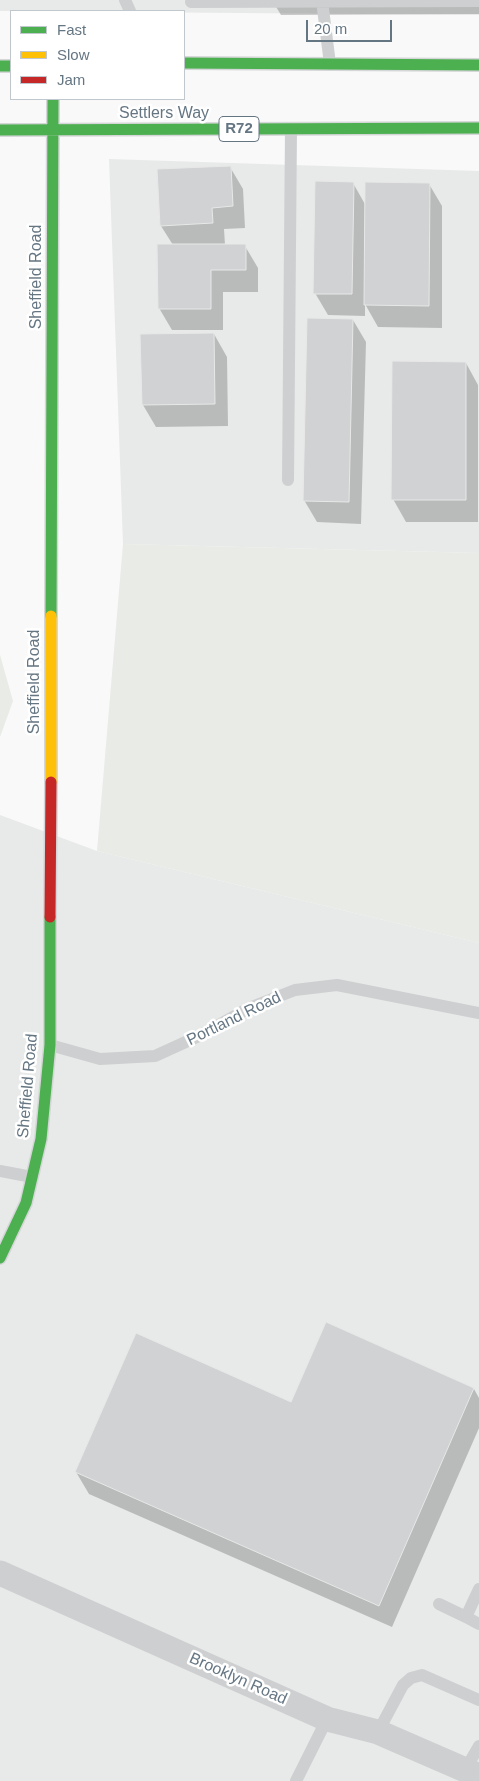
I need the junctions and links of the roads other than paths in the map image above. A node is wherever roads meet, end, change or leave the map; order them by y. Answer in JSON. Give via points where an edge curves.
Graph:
{"nodes":[{"id":1,"x":322,"y":1,"type":"junction"},
{"id":2,"x":479,"y":1,"type":"edge"},
{"id":3,"x":191,"y":2,"type":"dead end"},
{"id":4,"x":185,"y":62,"type":"edge"},
{"id":5,"x":330,"y":64,"type":"junction"},
{"id":6,"x":479,"y":65,"type":"edge"},
{"id":7,"x":53,"y":100,"type":"edge"},
{"id":8,"x":479,"y":128,"type":"edge"},
{"id":9,"x":291,"y":129,"type":"junction"},
{"id":10,"x":0,"y":130,"type":"edge"},
{"id":11,"x":53,"y":131,"type":"junction"},
{"id":12,"x":288,"y":480,"type":"dead end"},
{"id":13,"x":479,"y":1013,"type":"edge"},
{"id":14,"x":50,"y":1045,"type":"junction"},
{"id":15,"x":0,"y":1171,"type":"edge"},
{"id":16,"x":32,"y":1177,"type":"junction"},
{"id":17,"x":0,"y":1258,"type":"edge"},
{"id":18,"x":0,"y":1573,"type":"edge"},
{"id":19,"x":479,"y":1589,"type":"edge"},
{"id":20,"x":439,"y":1604,"type":"dead end"},
{"id":21,"x":466,"y":1617,"type":"junction"},
{"id":22,"x":479,"y":1624,"type":"edge"},
{"id":23,"x":479,"y":1700,"type":"edge"},
{"id":24,"x":328,"y":1719,"type":"junction"},
{"id":25,"x":378,"y":1732,"type":"junction"},
{"id":26,"x":479,"y":1746,"type":"edge"},
{"id":27,"x":472,"y":1773,"type":"edge"},
{"id":28,"x":296,"y":1781,"type":"edge"}],
"edges":[{"from":1,"to":2,"type":"lane"},
{"from":1,"to":3,"type":"lane"},
{"from":1,"to":5,"type":"lane"},
{"from":4,"to":5,"type":"street"},
{"from":5,"to":6,"type":"street"},
{"from":7,"to":11,"type":"street","name":"Sheffield Road"},
{"from":8,"to":9,"type":"street","name":"Settlers Way","number":"R72"},
{"from":9,"to":11,"type":"street","name":"Settlers Way","number":"R72"},
{"from":9,"to":12,"type":"lane"},
{"from":10,"to":11,"type":"street","name":"Settlers Way","number":"R72"},
{"from":11,"to":14,"type":"street","name":"Sheffield Road"},
{"from":13,"to":14,"type":"lane","name":"Portland Road","via":[[336,985],[295,990],[249,1008],[155,1056],[100,1059]]},
{"from":14,"to":16,"type":"street","name":"Sheffield Road","via":[[41,1139]]},
{"from":15,"to":16,"type":"lane"},
{"from":16,"to":17,"type":"street","name":"Sheffield Road","via":[[26,1203]]},
{"from":18,"to":24,"type":"street","name":"Brooklyn Road"},
{"from":19,"to":21,"type":"lane"},
{"from":20,"to":21,"type":"lane"},
{"from":21,"to":22,"type":"lane"},
{"from":23,"to":25,"type":"lane","via":[[422,1675],[411,1678],[403,1685]]},
{"from":24,"to":25,"type":"street","name":"Brooklyn Road"},
{"from":24,"to":28,"type":"lane"},
{"from":25,"to":27,"type":"street","name":"Brooklyn Road"},
{"from":26,"to":27,"type":"lane"}]}
